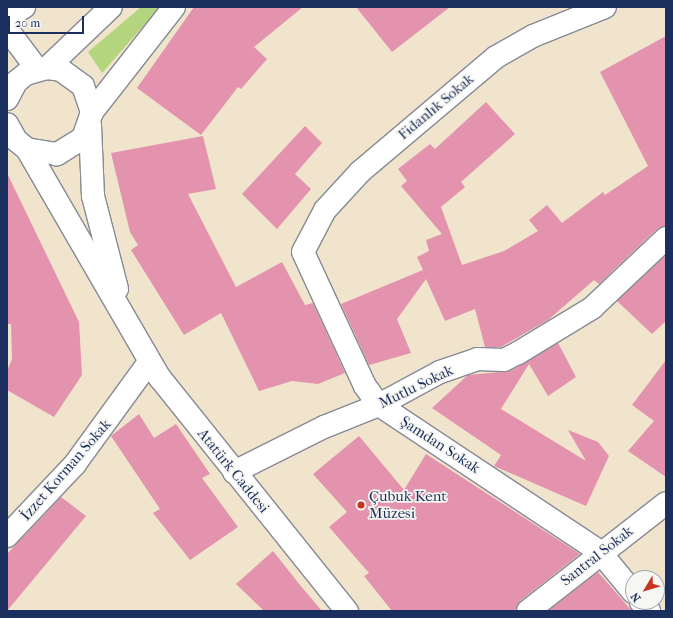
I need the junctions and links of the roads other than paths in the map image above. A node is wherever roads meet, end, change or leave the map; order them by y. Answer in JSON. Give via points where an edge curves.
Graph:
{"nodes":[{"id":1,"x":24,"y":7,"type":"edge"},
{"id":2,"x":111,"y":7,"type":"edge"},
{"id":3,"x":174,"y":7,"type":"edge"},
{"id":4,"x":605,"y":7,"type":"edge"},
{"id":5,"x":7,"y":10,"type":"edge"},
{"id":6,"x":7,"y":29,"type":"edge"},
{"id":7,"x":42,"y":68,"type":"junction"},
{"id":8,"x":7,"y":99,"type":"edge"},
{"id":9,"x":91,"y":118,"type":"junction"},
{"id":10,"x":7,"y":126,"type":"edge"},
{"id":11,"x":27,"y":150,"type":"junction"},
{"id":12,"x":666,"y":238,"type":"edge"},
{"id":13,"x":303,"y":252,"type":"joint"},
{"id":14,"x":127,"y":325,"type":"junction"},
{"id":15,"x":149,"y":362,"type":"junction"},
{"id":16,"x":379,"y":405,"type":"junction"},
{"id":17,"x":234,"y":472,"type":"junction"},
{"id":18,"x":666,"y":503,"type":"edge"},
{"id":19,"x":7,"y":536,"type":"edge"},
{"id":20,"x":600,"y":552,"type":"junction"},
{"id":21,"x":625,"y":582,"type":"edge"},
{"id":22,"x":347,"y":611,"type":"edge"},
{"id":23,"x":528,"y":611,"type":"edge"}],
"edges":[{"from":1,"to":5,"type":"street","via":[[15,13]]},
{"from":2,"to":7,"type":"street"},
{"from":3,"to":9,"type":"street"},
{"from":4,"to":13,"type":"street","name":"Fidanlık Sokak","via":[[533,36],[496,57],[360,172],[325,210]]},
{"from":6,"to":7,"type":"street"},
{"from":7,"to":8,"type":"street","via":[[16,82]]},
{"from":7,"to":9,"type":"street","name":"Atatürk Caddesi","via":[[73,76],[86,92]]},
{"from":9,"to":11,"type":"street","via":[[72,148],[57,154]]},
{"from":9,"to":14,"type":"street","name":"Atatürk Caddesi","via":[[93,196]]},
{"from":10,"to":11,"type":"street","name":"Atatürk Caddesi"},
{"from":11,"to":14,"type":"street","name":"Atatürk Caddesi"},
{"from":12,"to":16,"type":"street","name":"Mutlu Sokak","via":[[592,308],[518,353],[504,360],[477,359],[440,372]]},
{"from":13,"to":16,"type":"street","name":"Şamdan Sokak","via":[[365,386]]},
{"from":14,"to":15,"type":"street","name":"Atatürk Caddesi"},
{"from":15,"to":17,"type":"street","name":"Atatürk Caddesi"},
{"from":15,"to":19,"type":"street","name":"İzzet Korman Sokak","via":[[75,464]]},
{"from":16,"to":17,"type":"street","name":"Mutlu Sokak","via":[[324,427]]},
{"from":16,"to":20,"type":"street","name":"Şamdan Sokak"},
{"from":17,"to":22,"type":"street","name":"Atatürk Caddesi"},
{"from":18,"to":20,"type":"street","name":"Santral Sokak"},
{"from":20,"to":21,"type":"street","name":"Şamdan Sokak"},
{"from":20,"to":23,"type":"street","name":"Santral Sokak"}]}
